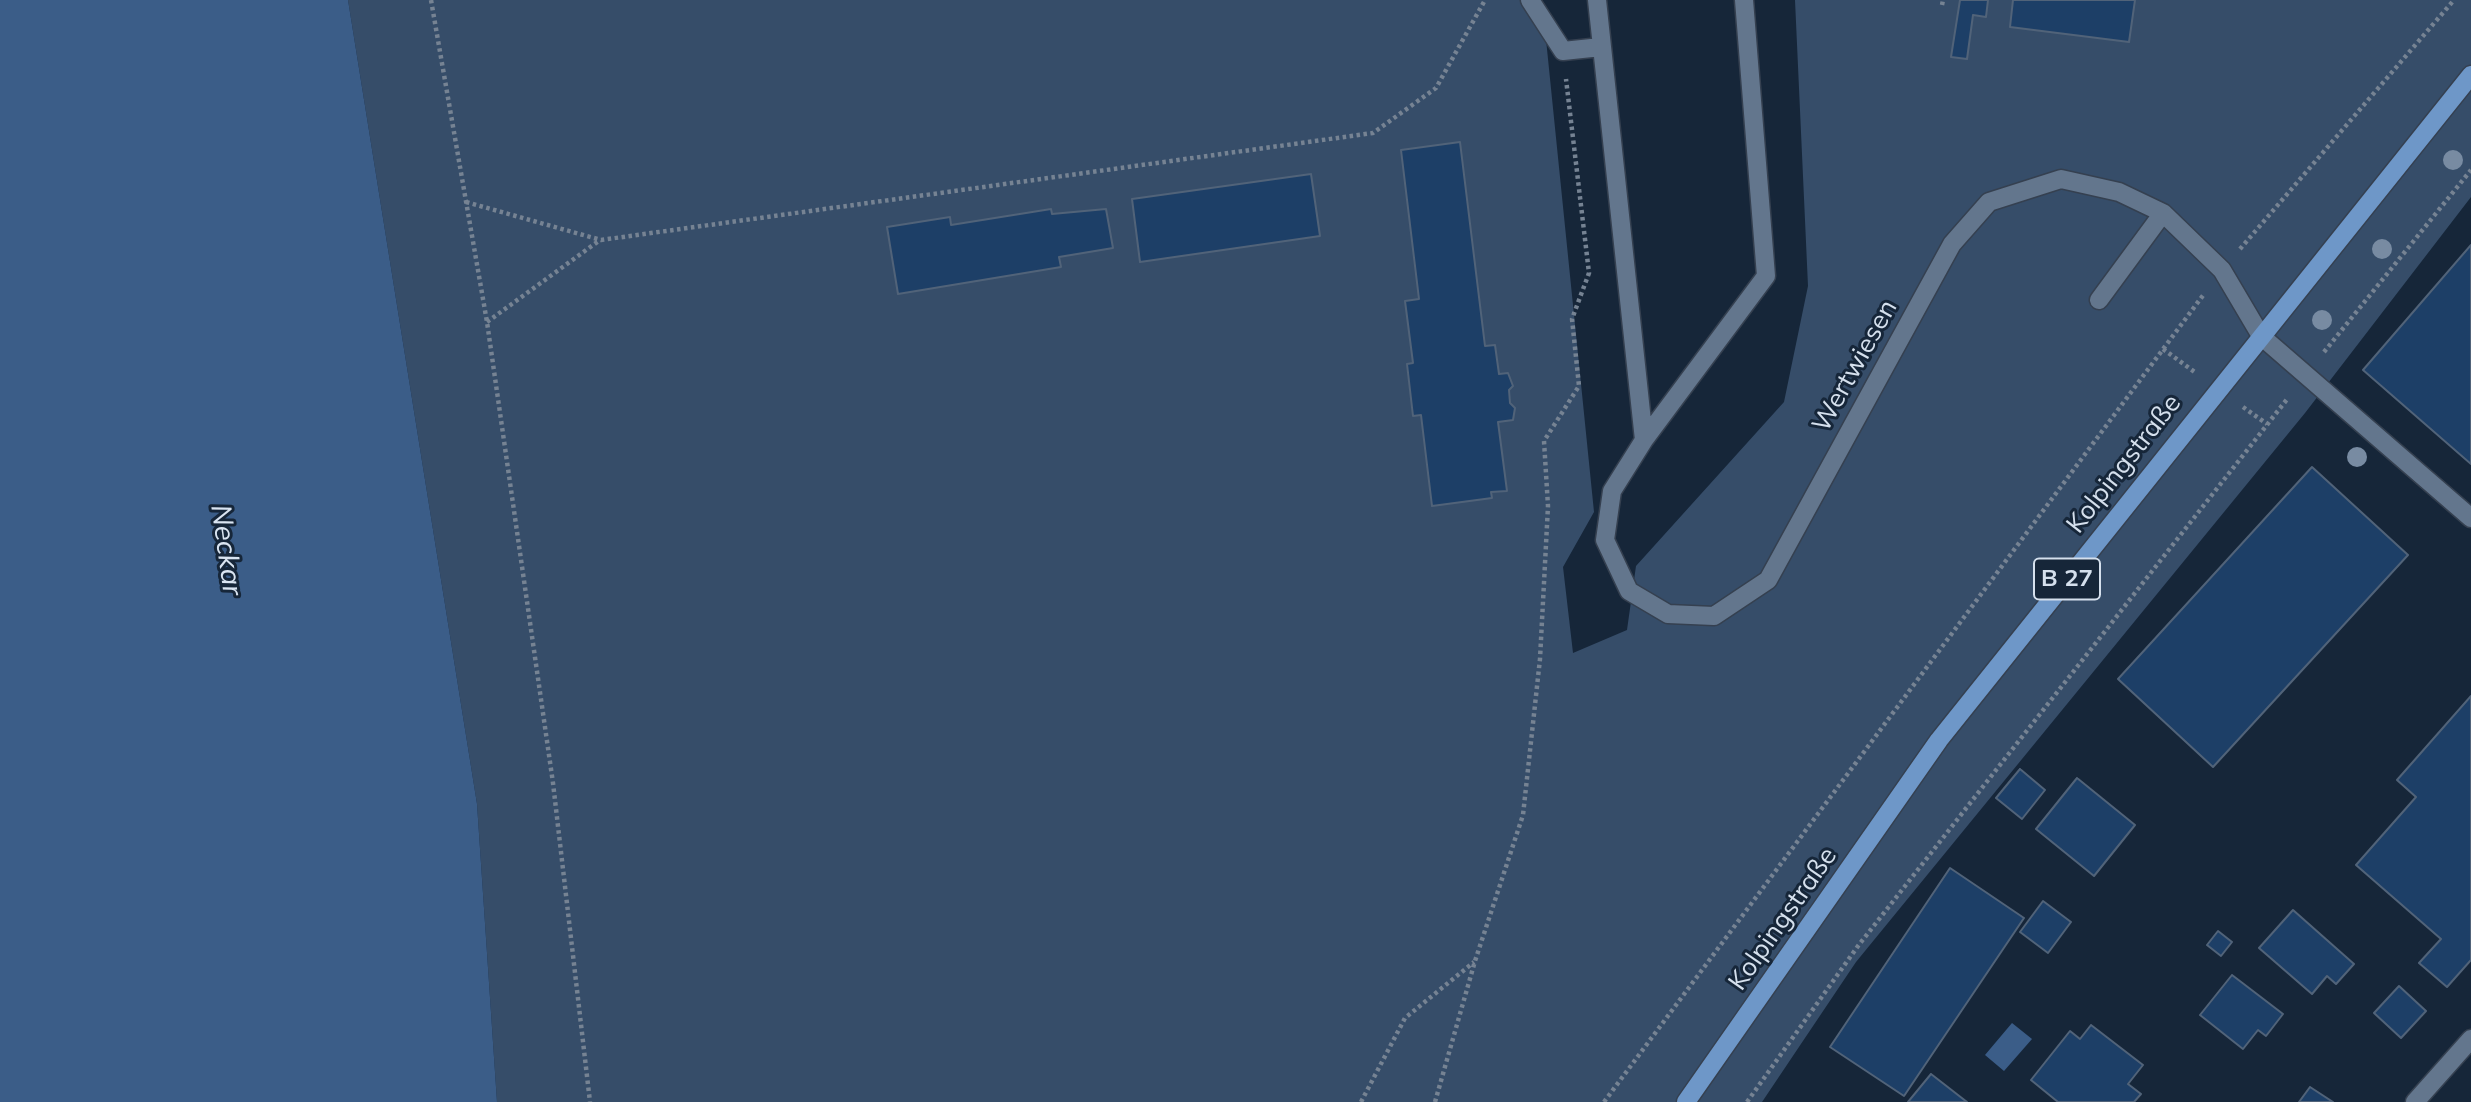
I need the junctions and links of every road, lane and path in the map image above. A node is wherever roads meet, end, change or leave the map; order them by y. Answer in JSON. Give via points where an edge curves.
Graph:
{"nodes":[{"id":1,"x":431,"y":0,"type":"edge"},
{"id":2,"x":1485,"y":0,"type":"edge"},
{"id":3,"x":1530,"y":0,"type":"edge"},
{"id":4,"x":1597,"y":0,"type":"edge"},
{"id":5,"x":1744,"y":0,"type":"edge"},
{"id":6,"x":2454,"y":0,"type":"edge"},
{"id":7,"x":1601,"y":47,"type":"junction"},
{"id":8,"x":1563,"y":51,"type":"junction"},
{"id":9,"x":2471,"y":75,"type":"edge"},
{"id":10,"x":2471,"y":170,"type":"edge"},
{"id":11,"x":466,"y":202,"type":"junction"},
{"id":12,"x":2163,"y":213,"type":"junction"},
{"id":13,"x":601,"y":240,"type":"junction"},
{"id":14,"x":2222,"y":270,"type":"junction"},
{"id":15,"x":2099,"y":300,"type":"dead end"},
{"id":16,"x":486,"y":322,"type":"junction"},
{"id":17,"x":2261,"y":336,"type":"junction"},
{"id":18,"x":2305,"y":375,"type":"junction"},
{"id":19,"x":1644,"y":440,"type":"junction"},
{"id":20,"x":2471,"y":518,"type":"edge"},
{"id":21,"x":1475,"y":961,"type":"junction"},
{"id":22,"x":2471,"y":1040,"type":"edge"},
{"id":23,"x":590,"y":1102,"type":"edge"},
{"id":24,"x":1361,"y":1102,"type":"edge"},
{"id":25,"x":1435,"y":1102,"type":"edge"},
{"id":26,"x":1604,"y":1102,"type":"edge"},
{"id":27,"x":1686,"y":1102,"type":"edge"},
{"id":28,"x":1747,"y":1102,"type":"edge"},
{"id":29,"x":2415,"y":1102,"type":"edge"}],
"edges":[{"from":1,"to":11,"type":"path"},
{"from":2,"to":13,"type":"path","via":[[1436,88],[1373,133]]},
{"from":3,"to":8,"type":"street"},
{"from":4,"to":7,"type":"street"},
{"from":5,"to":19,"type":"street","name":"Wertwiesen","via":[[1766,276]]},
{"from":6,"to":14,"type":"path"},
{"from":7,"to":8,"type":"street"},
{"from":7,"to":19,"type":"street"},
{"from":8,"to":21,"type":"path","via":[[1589,274],[1572,319],[1579,386],[1544,441],[1548,506],[1541,645],[1522,815]]},
{"from":9,"to":17,"type":"main road","name":"Kolpingstraße","number":"B 27"},
{"from":10,"to":18,"type":"path"},
{"from":11,"to":13,"type":"path"},
{"from":11,"to":16,"type":"path"},
{"from":12,"to":14,"type":"street","name":"Wertwiesen"},
{"from":12,"to":15,"type":"street"},
{"from":12,"to":19,"type":"street","name":"Wertwiesen","via":[[2119,192],[2061,179],[1989,202],[1951,244],[1768,580],[1714,616],[1668,614],[1629,591],[1605,540],[1612,491]]},
{"from":13,"to":16,"type":"path"},
{"from":14,"to":17,"type":"street","name":"Wertwiesen"},
{"from":14,"to":26,"type":"path"},
{"from":16,"to":23,"type":"path","via":[[553,783]]},
{"from":17,"to":18,"type":"street","name":"Wertwiesen"},
{"from":17,"to":27,"type":"main road","name":"Kolpingstraße","number":"B 27","via":[[1939,740]]},
{"from":18,"to":20,"type":"street","name":"Wertwiesen"},
{"from":18,"to":28,"type":"path","via":[[1858,946]]},
{"from":21,"to":24,"type":"path","via":[[1405,1018]]},
{"from":21,"to":25,"type":"path"},
{"from":22,"to":29,"type":"street"}]}
